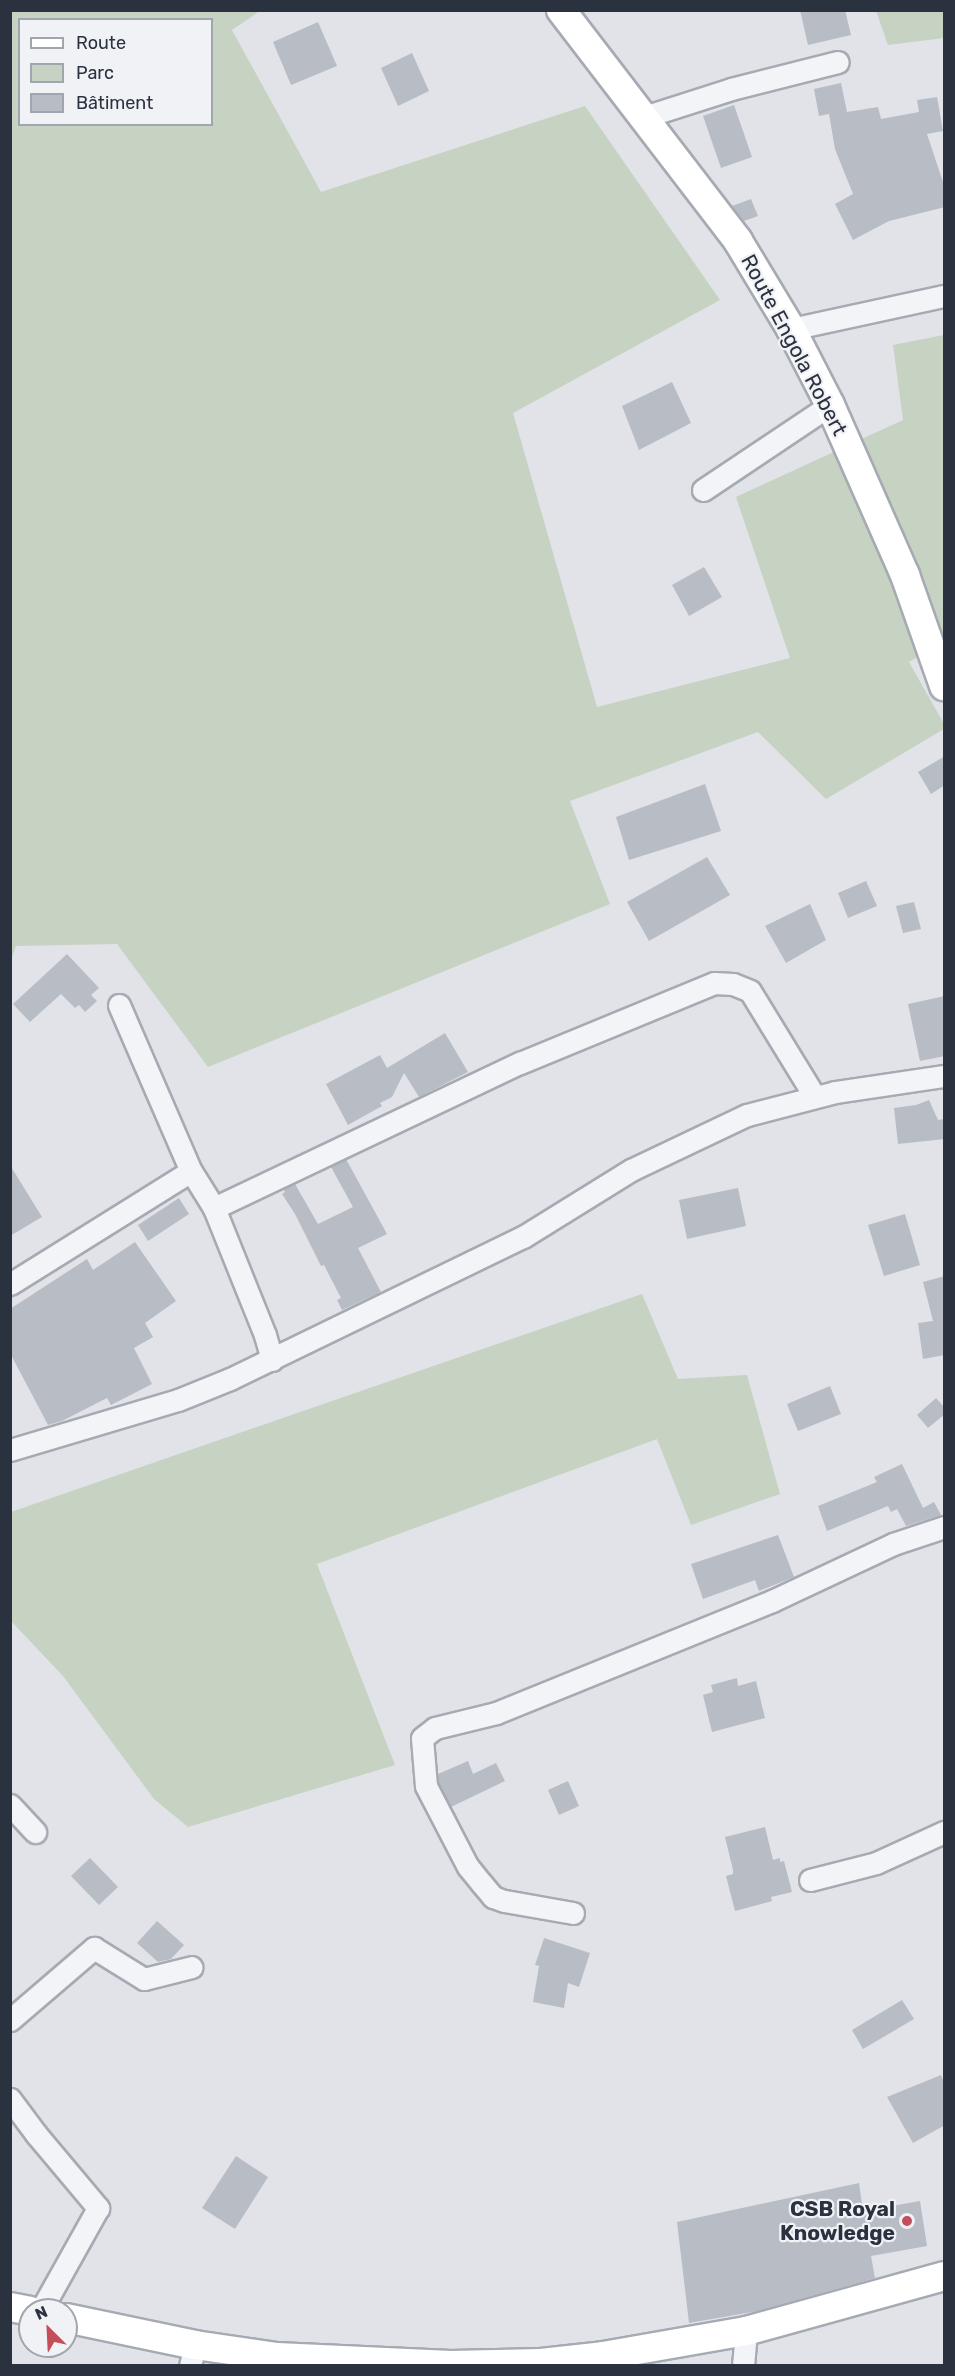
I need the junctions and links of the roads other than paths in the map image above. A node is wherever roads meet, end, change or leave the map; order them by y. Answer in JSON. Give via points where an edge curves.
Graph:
{"nodes":[{"id":1,"x":561,"y":10,"type":"edge"},
{"id":2,"x":838,"y":62,"type":"dead end"},
{"id":3,"x":644,"y":117,"type":"junction"},
{"id":4,"x":945,"y":296,"type":"edge"},
{"id":5,"x":791,"y":329,"type":"junction"},
{"id":6,"x":830,"y":405,"type":"junction"},
{"id":7,"x":703,"y":490,"type":"dead end"},
{"id":8,"x":945,"y":686,"type":"edge"},
{"id":9,"x":119,"y":1005,"type":"dead end"},
{"id":10,"x":945,"y":1077,"type":"edge"},
{"id":11,"x":815,"y":1097,"type":"junction"},
{"id":12,"x":191,"y":1172,"type":"junction"},
{"id":13,"x":214,"y":1208,"type":"junction"},
{"id":14,"x":10,"y":1284,"type":"edge"},
{"id":15,"x":272,"y":1360,"type":"junction"},
{"id":16,"x":10,"y":1450,"type":"edge"},
{"id":17,"x":945,"y":1527,"type":"edge"},
{"id":18,"x":10,"y":1805,"type":"edge"},
{"id":19,"x":35,"y":1832,"type":"dead end"},
{"id":20,"x":945,"y":1832,"type":"edge"},
{"id":21,"x":810,"y":1880,"type":"dead end"},
{"id":22,"x":573,"y":1913,"type":"dead end"},
{"id":23,"x":192,"y":1967,"type":"dead end"},
{"id":24,"x":10,"y":2020,"type":"edge"},
{"id":25,"x":10,"y":2098,"type":"edge"},
{"id":26,"x":945,"y":2276,"type":"edge"},
{"id":27,"x":48,"y":2298,"type":"edge"},
{"id":28,"x":78,"y":2322,"type":"edge"},
{"id":29,"x":747,"y":2331,"type":"junction"},
{"id":30,"x":192,"y":2356,"type":"edge"},
{"id":31,"x":743,"y":2366,"type":"edge"}],
"edges":[{"from":1,"to":3,"type":"street","name":"Route Engola Robert"},
{"from":2,"to":3,"type":"street","via":[[731,89]]},
{"from":3,"to":5,"type":"street","name":"Route Engola Robert","via":[[738,241]]},
{"from":4,"to":5,"type":"street"},
{"from":5,"to":6,"type":"street","name":"Route Engola Robert"},
{"from":6,"to":7,"type":"street"},
{"from":6,"to":8,"type":"street","name":"Route Engola Robert","via":[[905,575]]},
{"from":9,"to":12,"type":"street"},
{"from":10,"to":11,"type":"street"},
{"from":11,"to":13,"type":"street","via":[[750,991],[733,984],[714,983],[520,1063]]},
{"from":11,"to":15,"type":"street","via":[[747,1115],[631,1170],[523,1237]]},
{"from":12,"to":13,"type":"street"},
{"from":12,"to":14,"type":"street"},
{"from":13,"to":15,"type":"street"},
{"from":15,"to":16,"type":"street","via":[[178,1400]]},
{"from":17,"to":22,"type":"street","via":[[893,1544],[772,1601],[496,1713],[435,1728],[422,1738],[426,1786],[468,1867],[487,1891],[504,1901]]},
{"from":18,"to":19,"type":"street"},
{"from":20,"to":21,"type":"street","via":[[876,1863]]},
{"from":23,"to":24,"type":"street","via":[[144,1979],[94,1948]]},
{"from":25,"to":27,"type":"street","via":[[98,2208]]},
{"from":26,"to":29,"type":"street"},
{"from":28,"to":30,"type":"street"},
{"from":29,"to":30,"type":"street","via":[[541,2363],[451,2365]]},
{"from":29,"to":31,"type":"street"}]}
